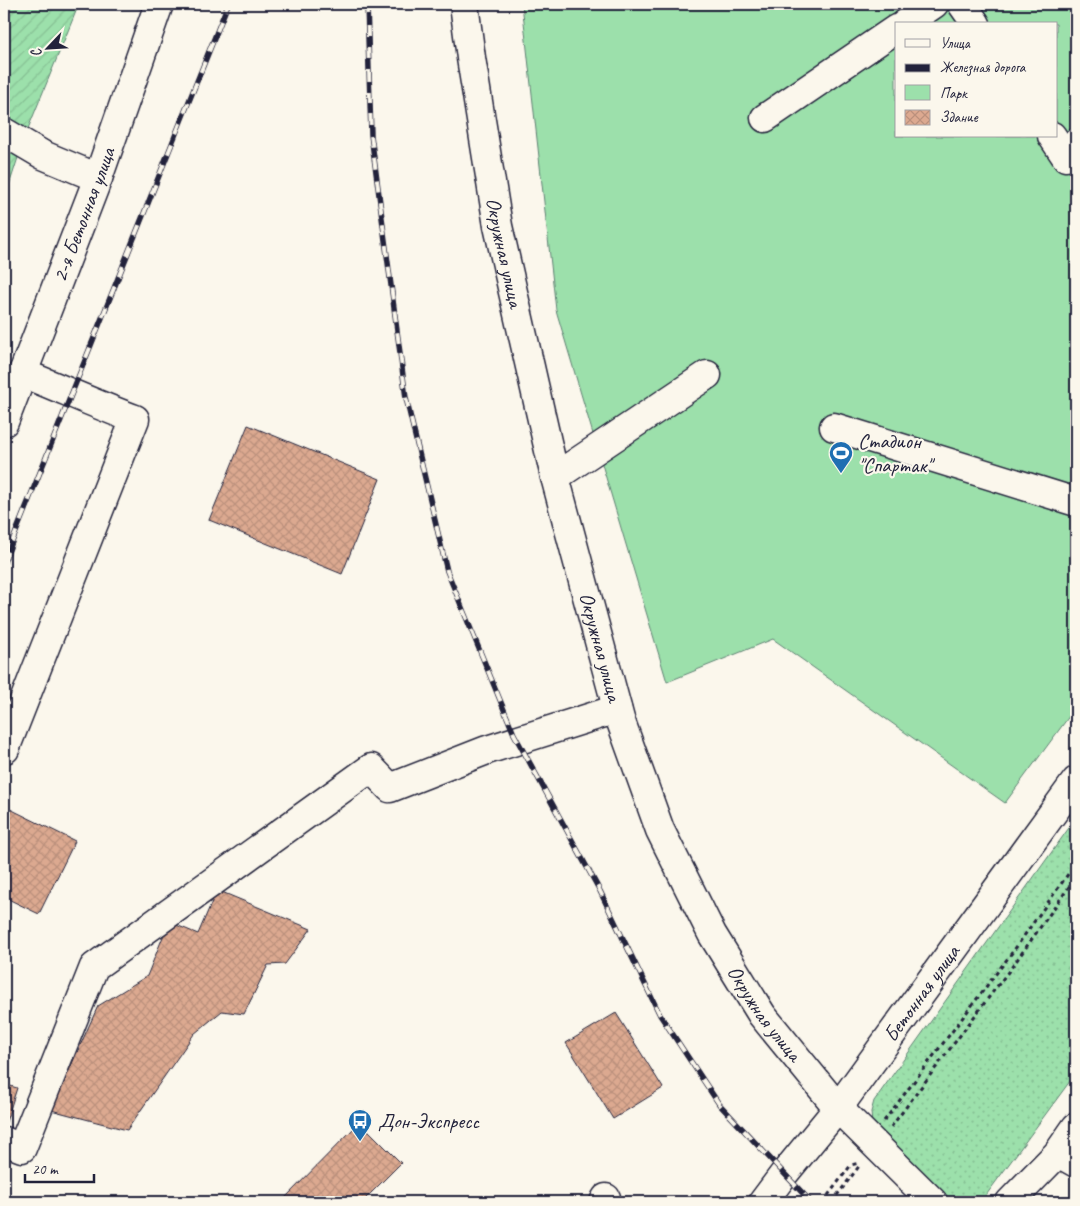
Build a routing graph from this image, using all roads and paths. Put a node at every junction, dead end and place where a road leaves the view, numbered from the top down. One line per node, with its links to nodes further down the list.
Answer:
1 (158, 4): 12 (street, 2-я Бетонная улица)
2 (464, 4): 17 (street, Окружная улица)
3 (934, 4): 5 (street)
4 (962, 4): 6 (street)
5 (907, 22)
6 (975, 22)
7 (895, 30): 8 (street)
8 (765, 118)
9 (4, 132): 12 (street)
10 (1053, 138): 11 (street)
11 (1076, 143)
12 (98, 178): 13 (street, 2-я Бетонная улица)
13 (22, 373): 15 (street, 2-я Бетонная улица); 20 (street)
14 (707, 375): 17 (street)
15 (7, 404)
16 (834, 427): 18 (street)
17 (555, 477): 19 (street, Окружная улица)
18 (1076, 502)
19 (617, 709): 24 (street, Окружная улица); 28 (street)
20 (5, 749)
21 (1076, 781): 24 (street, Бетонная улица)
22 (1076, 863): 25 (path)
23 (1076, 877): 27 (path)
24 (838, 1108): 32 (street, Бетонная улица); 35 (street, Окружная улица)
25 (884, 1121)
26 (1076, 1127): 29 (street)
27 (886, 1133)
28 (4, 1141)
29 (1067, 1158): 36 (street)
30 (862, 1162): 34 (path)
31 (851, 1165): 33 (path)
32 (763, 1202)
33 (824, 1202)
34 (832, 1202)
35 (933, 1202)
36 (1010, 1202)

